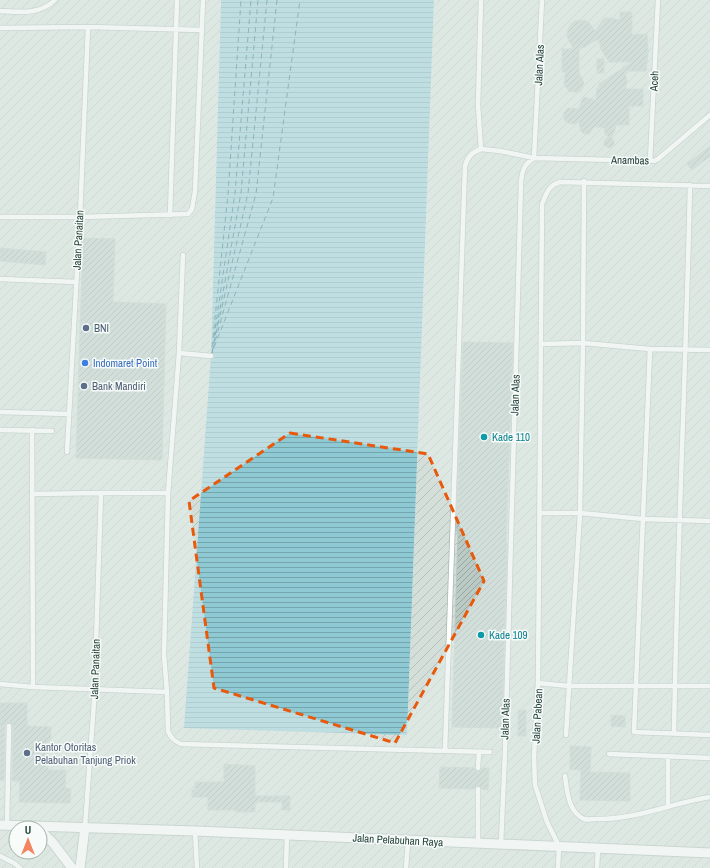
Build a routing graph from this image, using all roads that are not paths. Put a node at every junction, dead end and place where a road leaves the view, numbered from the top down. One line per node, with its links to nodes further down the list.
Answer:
1 (55, 0): 7 (lane)
2 (177, 0): 10 (lane)
3 (203, 0): 11 (lane)
4 (481, 0): 13 (lane)
5 (542, 0): 14 (lane, Jalan Alas)
6 (658, 0): 15 (lane, Aceh)
7 (0, 11)
8 (88, 27): 9 (lane); 10 (lane); 21 (lane, Jalan Panaitan)
9 (0, 28)
10 (176, 30): 11 (lane); 19 (lane)
11 (202, 30): 19 (lane)
12 (710, 115): 15 (lane, Anambas)
13 (481, 149): 14 (lane, Anambas); 59 (lane)
14 (534, 158): 15 (lane, Anambas); 78 (lane, Jalan Alas)
15 (650, 161)
16 (584, 182): 17 (lane); 25 (lane); 26 (lane)
17 (690, 185): 18 (lane); 28 (lane)
18 (710, 186)
19 (170, 215): 21 (lane)
20 (0, 217): 21 (lane)
21 (80, 217): 24 (lane, Jalan Panaitan)
22 (183, 255): 30 (lane)
23 (0, 279): 24 (lane)
24 (76, 282): 33 (lane, Jalan Panaitan)
25 (583, 343): 26 (lane); 27 (lane); 42 (lane)
26 (541, 344): 41 (lane)
27 (650, 349): 28 (lane); 43 (lane)
28 (686, 349): 29 (lane); 44 (lane)
29 (710, 350)
30 (179, 353): 31 (lane); 39 (lane)
31 (211, 356)
32 (0, 412): 33 (lane)
33 (69, 414): 37 (lane, Jalan Panaitan)
34 (0, 430): 35 (lane)
35 (32, 430): 36 (lane); 40 (lane)
36 (52, 432)
37 (67, 452)
38 (101, 493): 39 (lane); 40 (lane); 53 (lane, Jalan Panaitan)
39 (168, 493): 54 (lane)
40 (32, 494): 51 (lane)
41 (540, 514): 42 (lane); 46 (lane)
42 (580, 514): 43 (lane); 48 (lane)
43 (643, 519): 44 (lane); 49 (lane)
44 (678, 520): 45 (lane); 52 (lane)
45 (710, 521)
46 (538, 683): 48 (lane, Jalan Pabean); 79 (lane, Jalan Pabean)
47 (0, 684): 51 (lane)
48 (569, 686): 49 (lane, Jalan Pabean); 57 (lane)
49 (636, 686): 52 (lane, Jalan Pabean); 56 (lane)
50 (710, 686): 52 (lane, Jalan Pabean)
51 (33, 687): 53 (lane)
52 (674, 687): 56 (lane)
53 (94, 689): 54 (lane); 71 (lane, Jalan Panaitan)
54 (167, 692): 59 (lane)
55 (9, 726): 70 (lane)
56 (674, 733): 58 (lane)
57 (566, 735)
58 (710, 735)
59 (445, 751): 60 (lane)
60 (479, 752): 61 (lane); 65 (lane)
61 (490, 752)
62 (609, 754): 63 (lane)
63 (668, 757): 64 (lane); 69 (lane)
64 (710, 758)
65 (478, 768)
66 (565, 776): 69 (lane)
67 (478, 789): 77 (lane)
68 (710, 797): 69 (lane)
69 (668, 806)
70 (4, 825)
71 (85, 827): 72 (street, Jalan Pelabuhan Raya); 73 (street, Jalan Pelabuhan Raya); 85 (street)
72 (48, 828)
73 (195, 831): 74 (street, Jalan Pelabuhan Raya); 86 (lane)
74 (287, 834): 76 (street, Jalan Pelabuhan Raya); 87 (lane)
75 (48, 838): 84 (street)
76 (408, 841): 77 (street, Jalan Pelabuhan Raya); 88 (lane)
77 (478, 843): 78 (street, Jalan Pelabuhan Raya)
78 (500, 844): 79 (street, Jalan Pelabuhan Raya)
79 (559, 846): 80 (street, Jalan Pelabuhan Raya); 89 (lane, Jalan Pabean)
80 (598, 848): 81 (street, Jalan Pelabuhan Raya); 90 (lane)
81 (710, 853)
82 (0, 856): 83 (lane)
83 (20, 868)
84 (72, 868)
85 (80, 868)
86 (197, 868)
87 (286, 868)
88 (406, 868)
89 (558, 868)
90 (597, 868)

